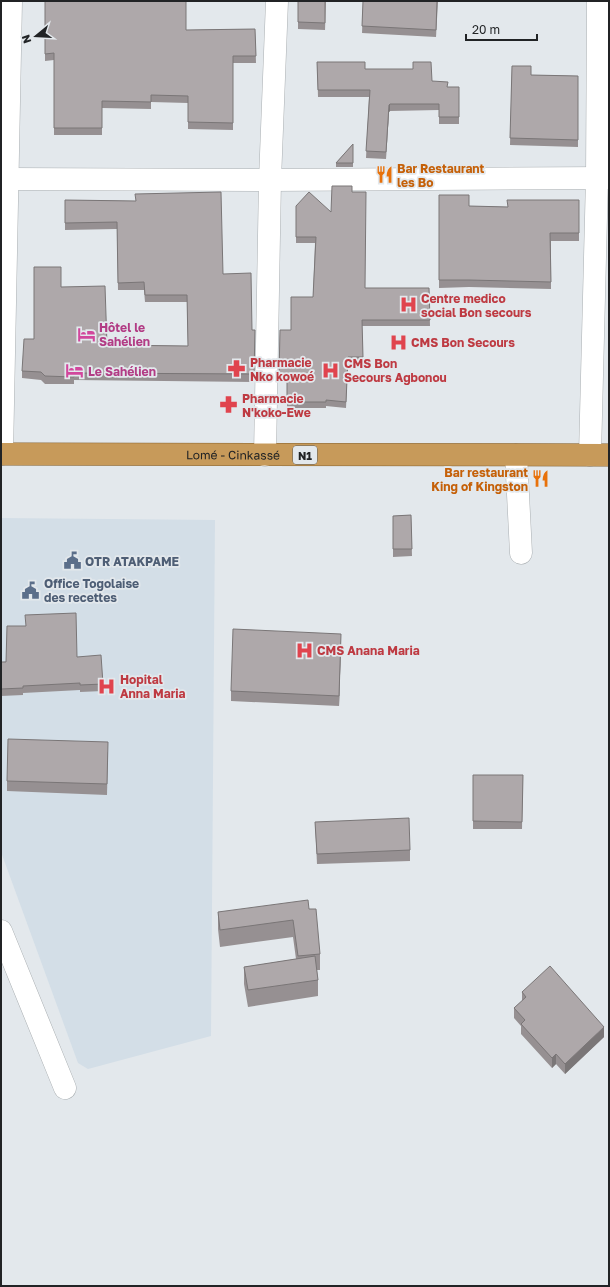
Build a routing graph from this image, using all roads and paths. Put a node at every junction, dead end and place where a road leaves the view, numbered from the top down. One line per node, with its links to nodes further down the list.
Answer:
1 (11, 1): 4 (street)
2 (277, 1): 6 (street)
3 (598, 1): 5 (street)
4 (8, 178): 6 (street); 7 (street)
5 (603, 178): 6 (street); 9 (street)
6 (270, 180): 8 (street)
7 (2, 454): 8 (highway, Lomé - Cinkassé / N1)
8 (264, 455): 10 (highway, Lomé - Cinkassé / N1)
9 (600, 455): 10 (highway, Lomé - Cinkassé / N1)
10 (516, 456): 11 (street)
11 (521, 553)
12 (1, 931): 13 (street)
13 (65, 1088)

